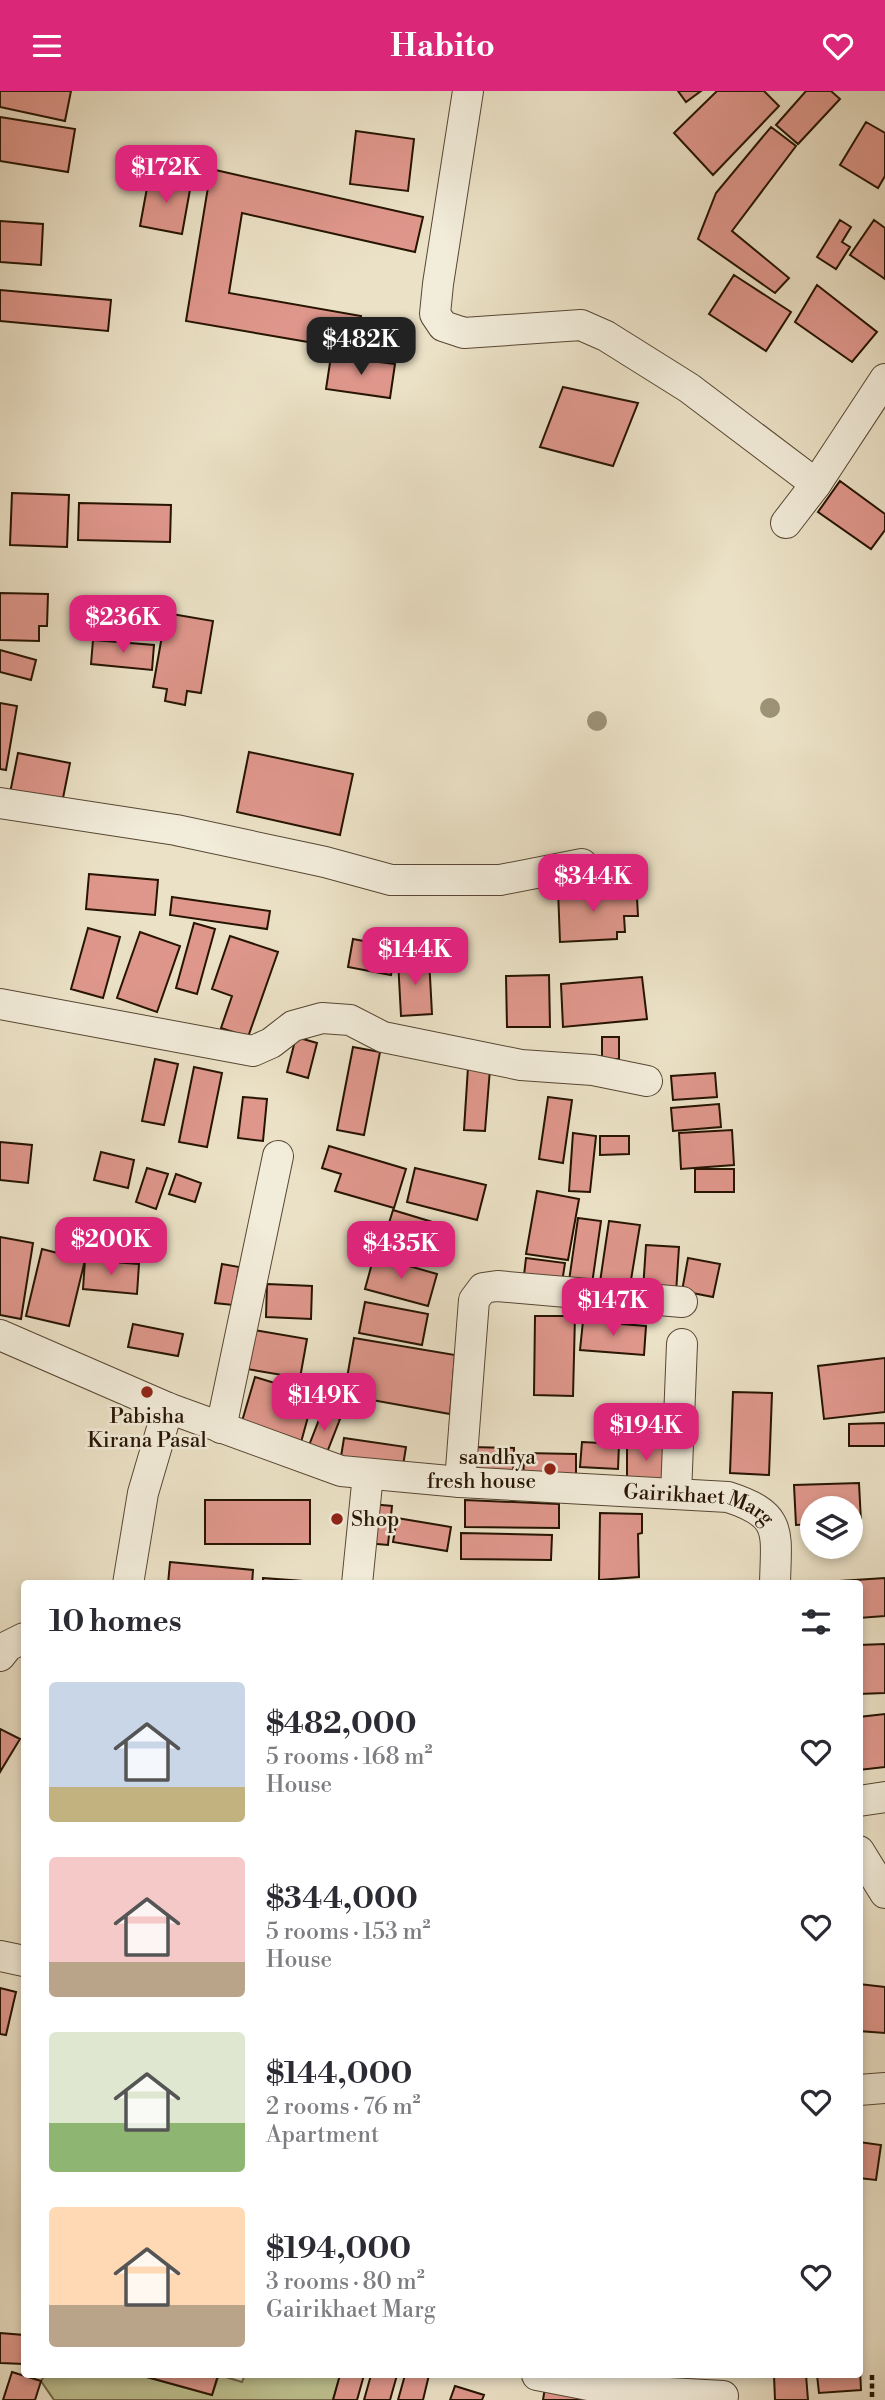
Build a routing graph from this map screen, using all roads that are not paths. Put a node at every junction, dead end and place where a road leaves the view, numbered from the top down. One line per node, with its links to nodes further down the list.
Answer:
1 (468, 91): 3 (street)
2 (885, 379): 3 (street)
3 (816, 484): 4 (street)
4 (786, 523)
5 (0, 803): 6 (street)
6 (582, 865)
7 (0, 1004): 8 (street)
8 (647, 1081)
9 (278, 1156): 14 (street)
10 (682, 1302): 16 (street)
11 (0, 1335): 13 (street, Gairikhaet Marg)
12 (682, 1344): 17 (street)
13 (168, 1408): 14 (street, Gairikhaet Marg); 18 (street)
14 (221, 1428): 15 (street, Gairikhaet Marg)
15 (368, 1474): 16 (street, Gairikhaet Marg); 19 (street)
16 (460, 1482): 17 (street, Gairikhaet Marg)
17 (676, 1494): 20 (street, Gairikhaet Marg)
18 (129, 1580)
19 (357, 1580)
20 (775, 1580)
21 (21, 1640): 22 (street)
22 (0, 1656)
23 (885, 1797): 24 (street)
24 (863, 1800)
25 (863, 1857): 26 (street)
26 (885, 1892)
27 (0, 1955): 28 (street)
28 (21, 1960)
29 (885, 2088): 30 (street)
30 (863, 2090)
31 (552, 2378): 32 (street)
32 (722, 2390)

